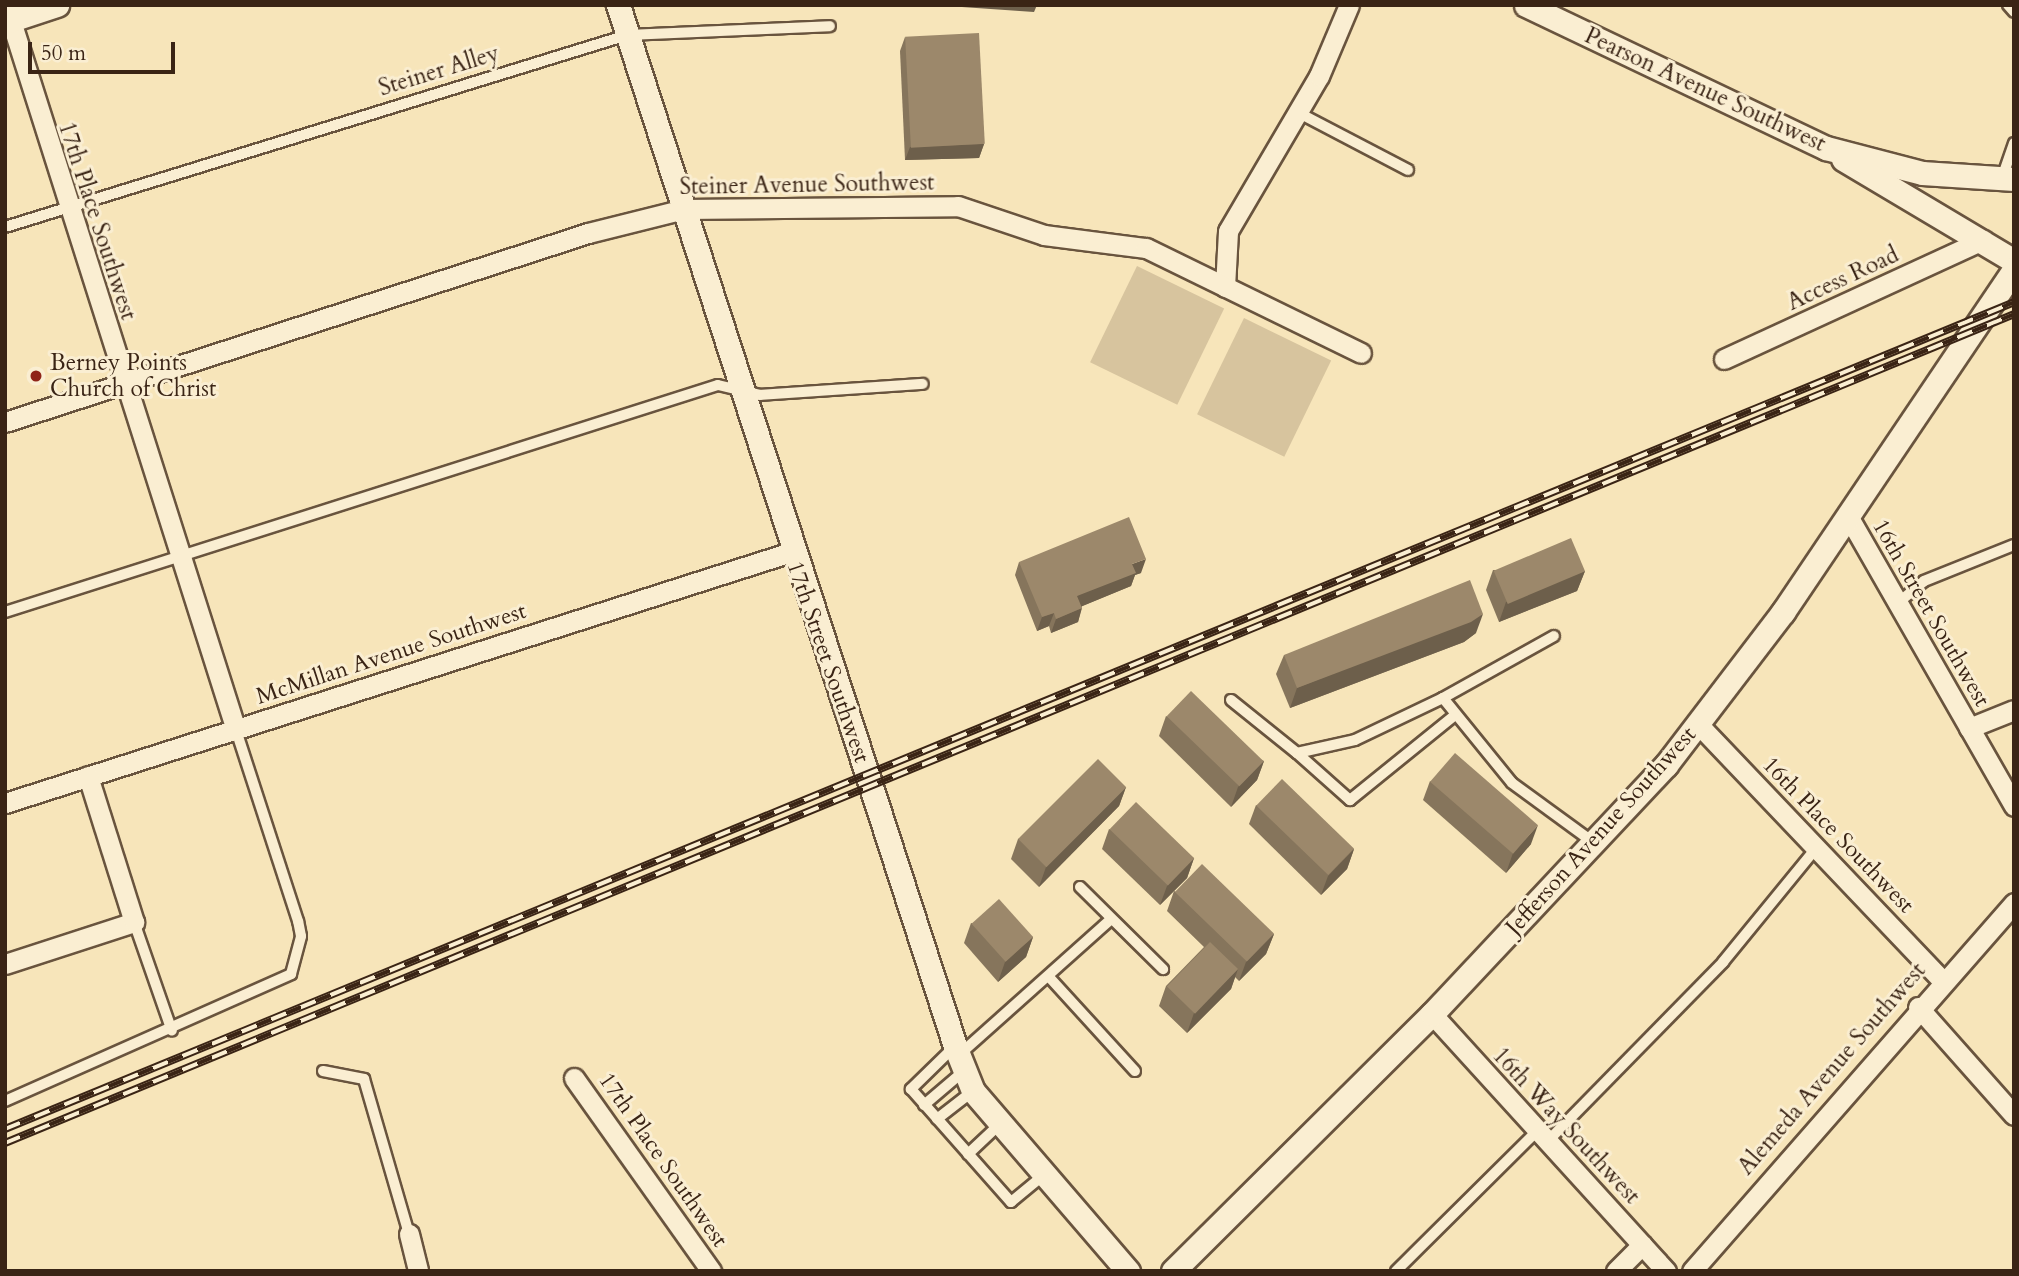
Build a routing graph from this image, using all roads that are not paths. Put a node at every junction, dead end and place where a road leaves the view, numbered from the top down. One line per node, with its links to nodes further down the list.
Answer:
1 (57, 5): 7 (street)
2 (618, 5): 9 (street, 17th Street Southwest)
3 (1349, 5): 10 (street)
4 (1526, 5): 12 (street, Pearson Avenue Southwest)
5 (2008, 5): 6 (lane)
6 (2014, 12)
7 (7, 16): 15 (street, 17th Place Southwest)
8 (830, 26): 9 (lane, Steiner Alley)
9 (627, 35): 15 (lane, Steiner Alley); 16 (street, 17th Street Southwest)
10 (1299, 113): 13 (lane); 21 (street)
11 (2014, 143): 14 (lane)
12 (1826, 148): 14 (street, Pearson Avenue Southwest); 18 (street)
13 (1408, 170)
14 (2008, 179)
15 (68, 207): 17 (lane, Steiner Alley); 25 (street, 17th Place Southwest)
16 (684, 209): 21 (street, Steiner Avenue Southwest); 25 (street, Steiner Avenue Southwest); 26 (street, 17th Street Southwest)
17 (5, 227)
18 (1983, 240): 19 (street); 23 (street, Access Road)
19 (2014, 261)
20 (2014, 270): 28 (street, Jefferson Avenue Southwest)
21 (1225, 287): 22 (street, Steiner Avenue Southwest)
22 (1361, 354)
23 (1724, 359)
24 (923, 384): 26 (lane)
25 (126, 385): 27 (street, Steiner Avenue Southwest); 31 (street, 17th Place Southwest)
26 (740, 387): 30 (street, 17th Street Southwest); 31 (lane)
27 (5, 422)
28 (1848, 516): 32 (street, 16th Street Southwest); 39 (street, Jefferson Avenue Southwest)
29 (2014, 545): 32 (lane)
30 (791, 552): 41 (street, McMillan Avenue Southwest); 59 (street, 17th Street Southwest)
31 (180, 557): 33 (lane); 41 (street, 17th Place Southwest)
32 (1897, 604): 40 (street, 16th Street Southwest)
33 (5, 612)
34 (1554, 636): 35 (lane)
35 (1443, 698): 38 (lane); 42 (lane)
36 (1231, 700): 42 (lane)
37 (2014, 710): 40 (street)
38 (1455, 715): 42 (lane); 46 (lane)
39 (1698, 724): 46 (street, Jefferson Avenue Southwest); 47 (street, 16th Place Southwest)
40 (1969, 728): 45 (street, 16th Street Southwest)
41 (236, 730): 43 (street, McMillan Avenue Southwest); 58 (lane)
42 (1297, 753)
43 (88, 776): 44 (street, McMillan Avenue Southwest); 51 (street)
44 (5, 803)
45 (2014, 806)
46 (1593, 843): 57 (street, Jefferson Avenue Southwest)
47 (1817, 846): 55 (street, 16th Place Southwest); 68 (lane)
48 (1080, 887): 50 (lane)
49 (2014, 903): 55 (street, Alemeda Avenue Southwest)
50 (1111, 919): 53 (lane); 54 (lane)
51 (134, 922): 52 (street); 58 (lane)
52 (5, 964)
53 (1163, 969)
54 (1049, 978): 59 (lane); 61 (lane)
55 (1942, 980): 56 (street, Alemeda Avenue Southwest)
56 (1918, 1007): 65 (street); 80 (street, Alemeda Avenue Southwest)
57 (1432, 1014): 68 (street, 16th Way Southwest); 76 (street, Jefferson Avenue Southwest)
58 (172, 1031): 63 (lane)
59 (963, 1066): 64 (lane); 64 (lane); 66 (lane); 67 (street, 17th Street Southwest)
60 (323, 1071): 71 (lane)
61 (1135, 1071)
62 (574, 1078): 74 (street, 17th Place Southwest)
63 (5, 1101)
64 (924, 1105): 66 (lane)
65 (2014, 1115)
66 (937, 1119): 69 (lane)
67 (1001, 1123): 69 (lane); 70 (street, 17th Street Southwest)
68 (1541, 1137): 72 (street, 16th Way Southwest); 77 (lane)
69 (968, 1154): 70 (lane)
70 (1045, 1174): 75 (street, 17th Street Southwest)
71 (409, 1234): 73 (street)
72 (1642, 1245): 78 (street); 79 (street, 16th Way Southwest)
73 (418, 1271)
74 (711, 1271)
75 (1128, 1271)
76 (1173, 1271)
77 (1396, 1271)
78 (1616, 1271)
79 (1666, 1271)
80 (1692, 1271)

